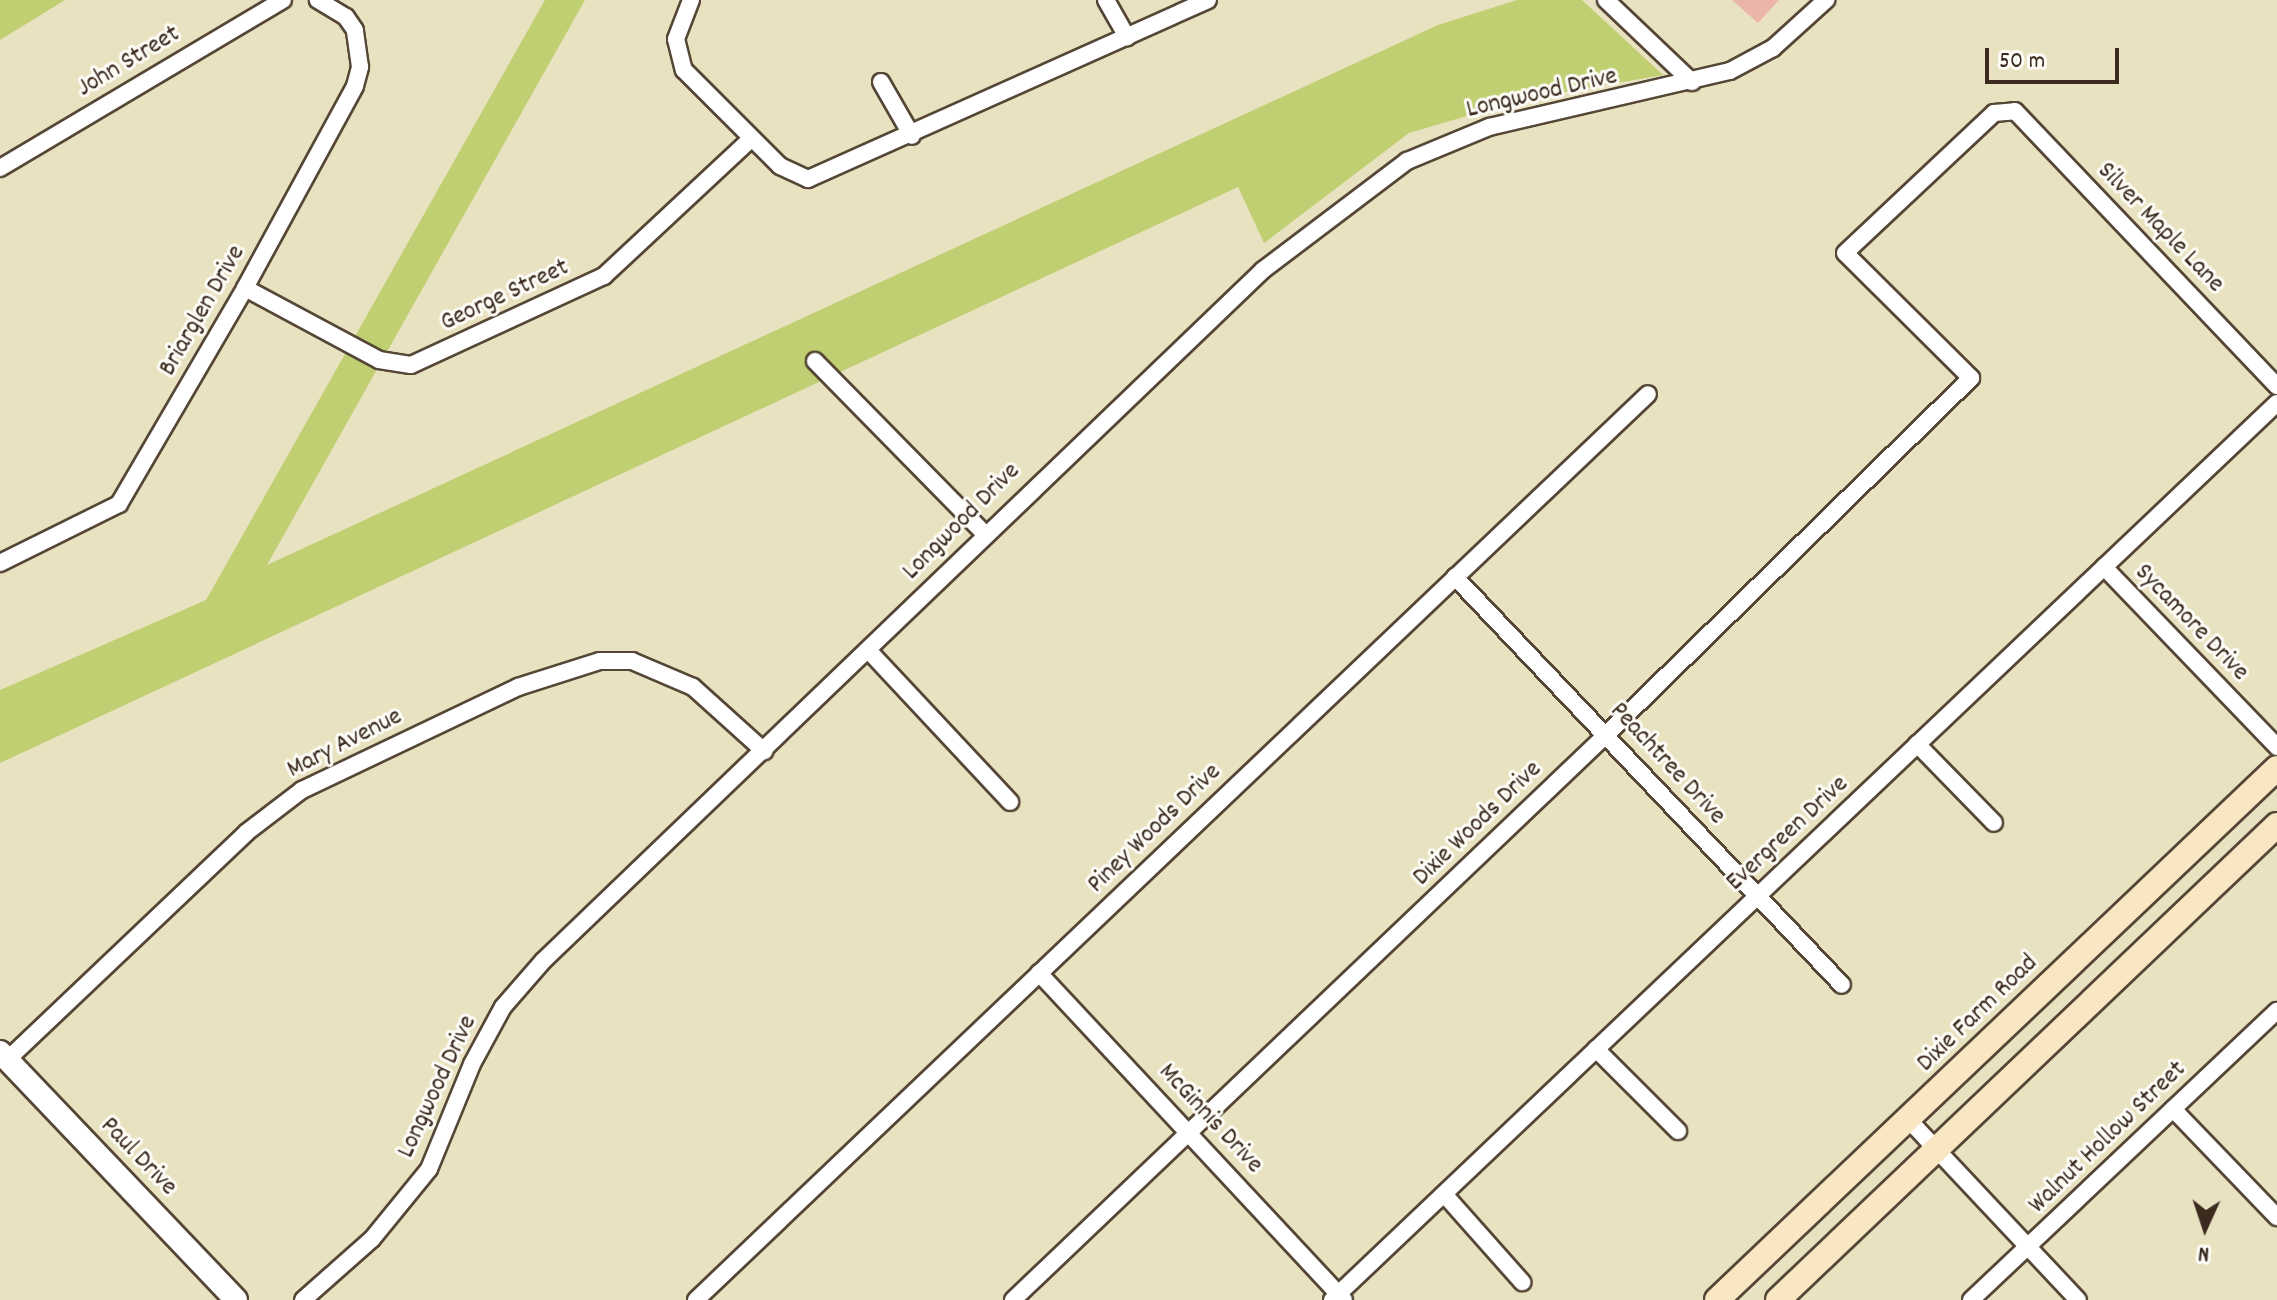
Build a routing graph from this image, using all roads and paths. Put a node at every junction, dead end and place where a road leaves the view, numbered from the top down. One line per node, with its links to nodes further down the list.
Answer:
1 (283, 0): 13 (street, John Street)
2 (318, 0): 14 (street, Briarglen Drive)
3 (691, 0): 12 (street)
4 (1106, 0): 8 (street)
5 (1208, 0): 8 (street)
6 (1606, 0): 10 (street)
7 (1826, 0): 10 (street, Longwood Drive)
8 (1127, 37): 11 (street)
9 (881, 82): 11 (street)
10 (1692, 82): 20 (street, Longwood Drive)
11 (912, 136): 12 (street)
12 (751, 139): 14 (street, George Street)
13 (0, 168)
14 (245, 288): 21 (street, Briarglen Drive)
15 (815, 361): 20 (street)
16 (1971, 378): 17 (street, Silver Maple Lane); 25 (street, Dixie Woods Drive)
17 (2277, 386)
18 (1648, 394): 23 (street, Piney Woods Drive)
19 (2277, 403): 22 (street, Evergreen Drive)
20 (985, 534): 24 (street, Longwood Drive)
21 (0, 563)
22 (2104, 567): 26 (street, Evergreen Drive); 27 (street, Sycamore Drive)
23 (1455, 577): 25 (street, Peachtree Drive); 34 (street, Piney Woods Drive)
24 (868, 650): 28 (street, Longwood Drive); 30 (street)
25 (1607, 734): 33 (street, Peachtree Drive); 42 (street, Dixie Woods Drive)
26 (1917, 744): 31 (street); 33 (street, Evergreen Drive)
27 (2277, 747)
28 (764, 751): 38 (street, Mary Avenue); 50 (street, Longwood Drive)
29 (2277, 768): 40 (main road, Dixie Farm Road)
30 (1010, 802)
31 (1994, 823)
32 (2277, 825): 43 (main road)
33 (1757, 896): 35 (street, Peachtree Drive); 37 (street, Evergreen Drive)
34 (1039, 973): 42 (street, McGinnis Drive); 51 (street, Piney Woods Drive)
35 (1842, 985)
36 (2277, 1011): 39 (street, Walnut Hollow Street)
37 (1596, 1049): 41 (street); 44 (street, Evergreen Drive)
38 (4, 1056): 49 (street, Paul Drive)
39 (2173, 1109): 45 (street); 46 (street, Walnut Hollow Street)
40 (1908, 1119): 43 (street); 53 (main road, Dixie Farm Road)
41 (1678, 1131)
42 (1191, 1132): 48 (street, McGinnis Drive); 52 (street, Dixie Woods Drive)
43 (1939, 1151): 46 (street); 54 (main road)
44 (1444, 1194): 47 (street); 48 (street, Evergreen Drive)
45 (2277, 1217)
46 (2028, 1247): 55 (street, Walnut Hollow Street); 56 (street)
47 (1522, 1282)
48 (1338, 1298)
49 (236, 1300)
50 (303, 1300)
51 (696, 1300)
52 (1013, 1300)
53 (1717, 1300)
54 (1778, 1300)
55 (1971, 1300)
56 (2078, 1300)

